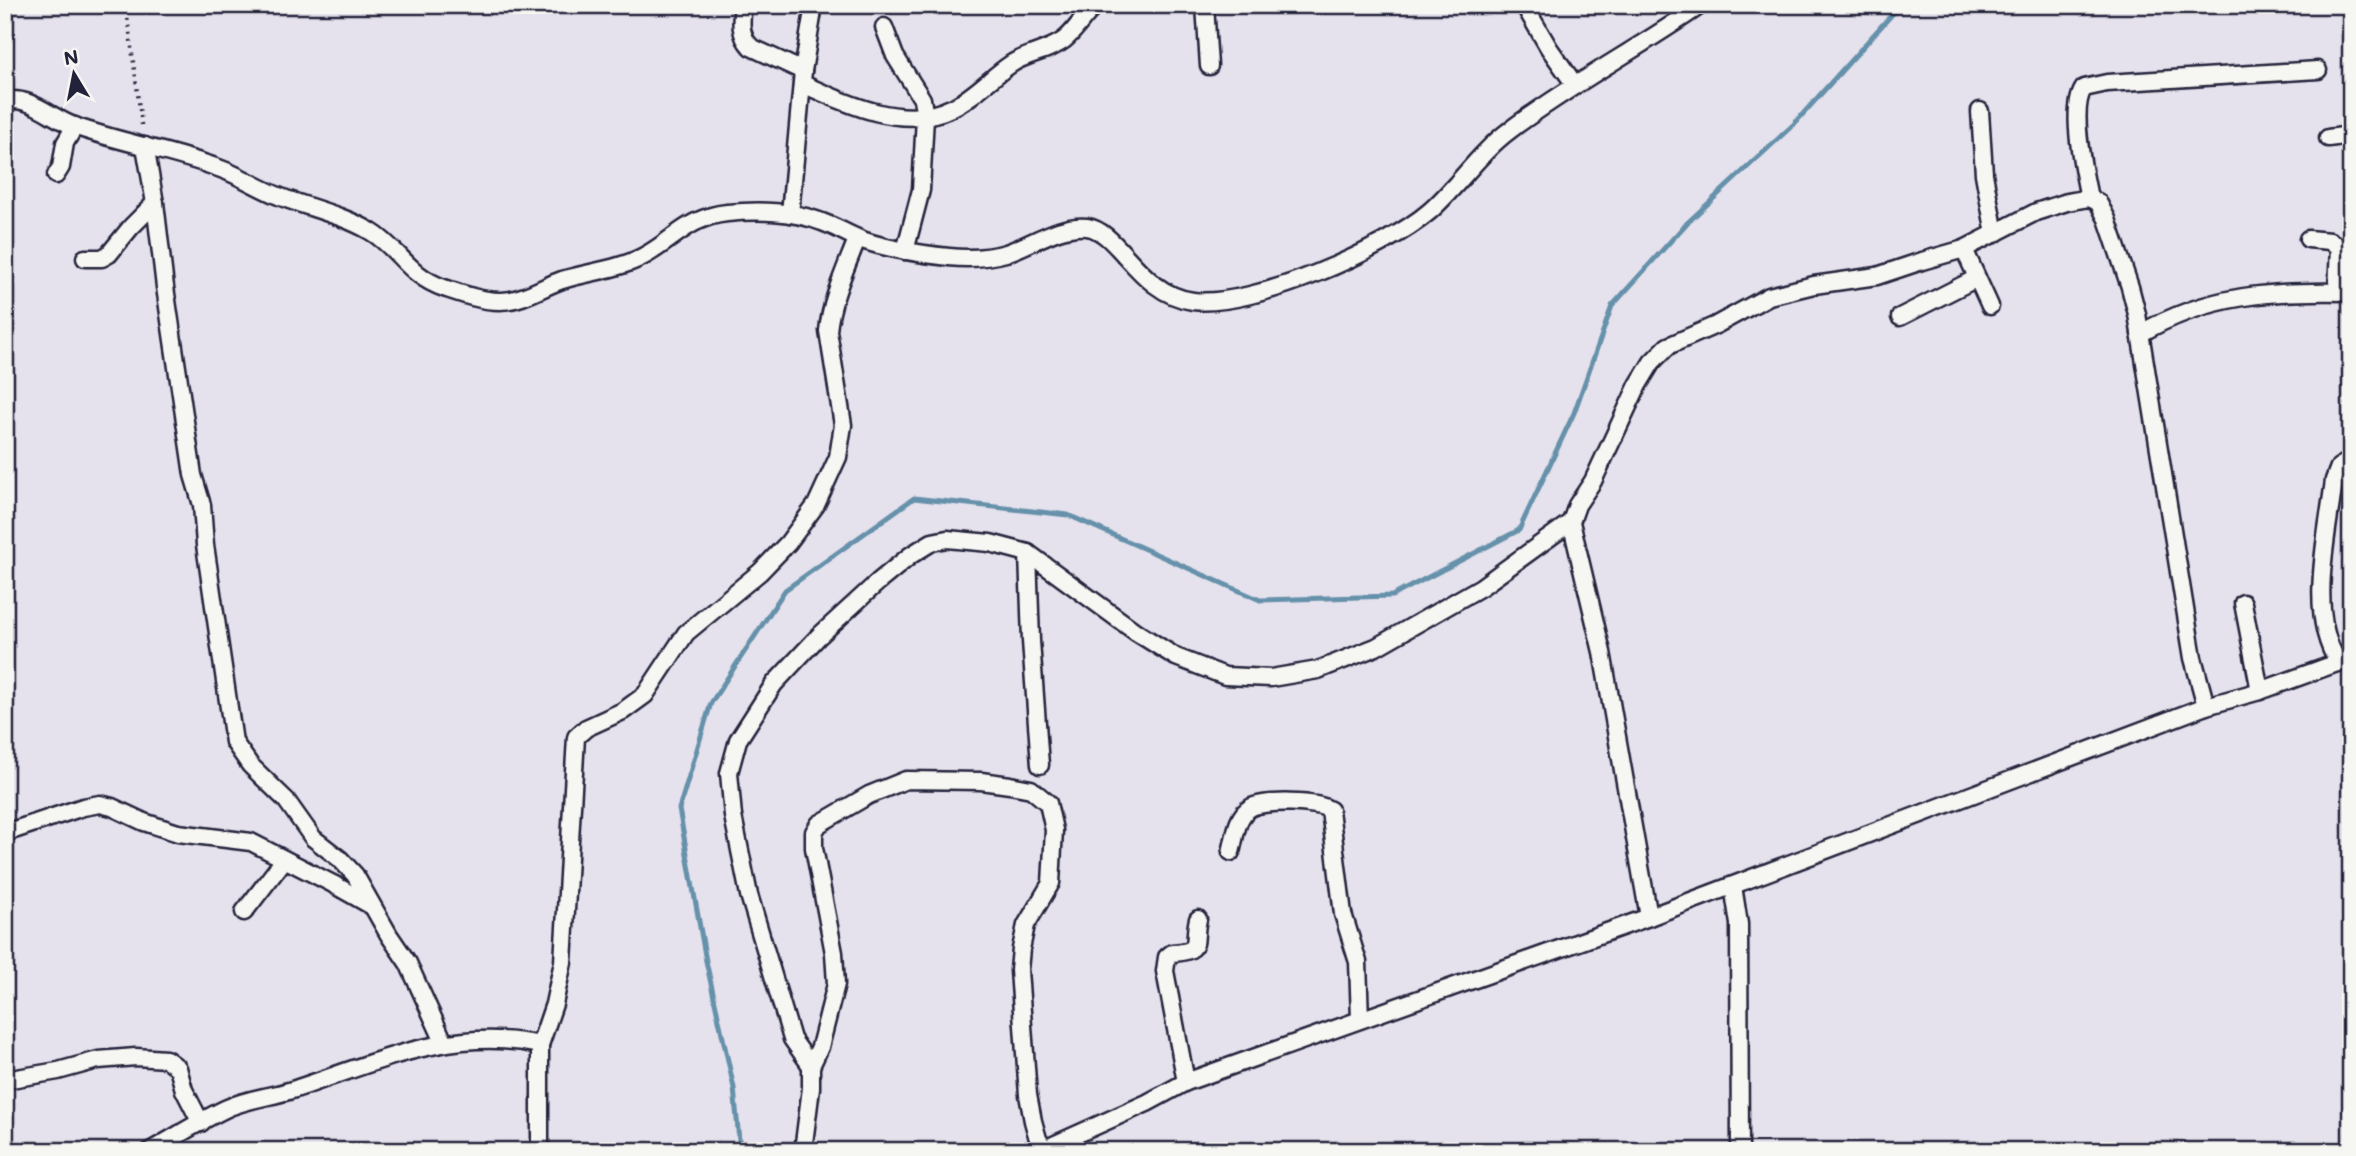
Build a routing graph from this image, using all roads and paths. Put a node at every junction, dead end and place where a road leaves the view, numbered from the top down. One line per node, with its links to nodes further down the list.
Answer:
1 (125, 5): 19 (path)
2 (743, 5): 11 (street)
3 (814, 5): 11 (street)
4 (1097, 5): 15 (street)
5 (1205, 5): 9 (street)
6 (1524, 5): 12 (street)
7 (1701, 5): 12 (street)
8 (884, 27): 15 (street)
9 (1209, 66)
10 (2318, 70): 21 (street)
11 (803, 78): 15 (street); 23 (street)
12 (1575, 85): 28 (street)
13 (5, 101): 16 (street)
14 (1980, 111): 24 (street)
15 (925, 117): 28 (street)
16 (75, 126): 19 (street); 20 (street)
17 (2351, 135): 18 (street)
18 (2328, 138)
19 (145, 146): 22 (street); 23 (street)
20 (56, 175)
21 (2089, 198): 24 (street); 34 (street)
22 (155, 204): 29 (street); 47 (street)
23 (790, 214): 25 (street)
24 (1995, 234): 27 (street)
25 (858, 239): 28 (street); 53 (street)
26 (2308, 239): 31 (street)
27 (1964, 249): 30 (street); 36 (street)
28 (905, 251)
29 (85, 258)
30 (1977, 278): 32 (street); 33 (street)
31 (2344, 292): 34 (street)
32 (1990, 306)
33 (1900, 317)
34 (2140, 334): 41 (street)
35 (2351, 460): 39 (street)
36 (1571, 522): 37 (street); 49 (street)
37 (1028, 553): 42 (street); 54 (street)
38 (2243, 603): 40 (street)
39 (2345, 660): 40 (street)
40 (2260, 691): 41 (street)
41 (2206, 706): 46 (street)
42 (1040, 765)
43 (5, 833): 45 (street)
44 (1231, 852): 51 (street)
45 (284, 860): 47 (street); 48 (street)
46 (1733, 886): 49 (street); 62 (street)
47 (372, 906): 52 (street)
48 (244, 912)
49 (1649, 917): 51 (street)
50 (1198, 919): 56 (street)
51 (1360, 1019): 56 (street)
52 (444, 1042): 53 (street); 57 (street)
53 (540, 1045): 60 (street)
54 (811, 1066): 58 (street); 61 (street)
55 (5, 1080): 57 (street)
56 (1186, 1082): 58 (street)
57 (201, 1123): 59 (street)
58 (1042, 1149)
59 (150, 1151)
60 (540, 1151)
61 (803, 1151)
62 (1740, 1151)

